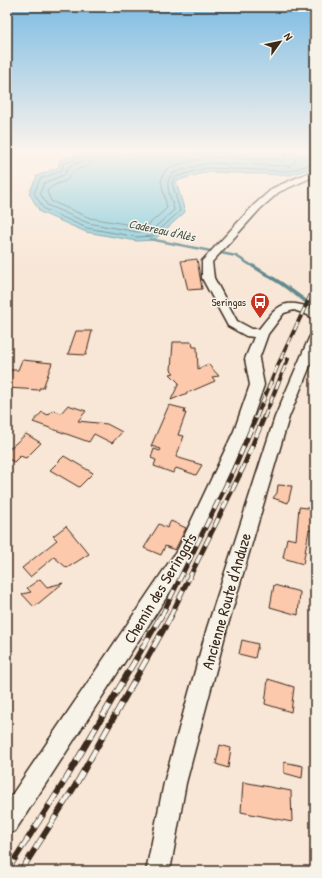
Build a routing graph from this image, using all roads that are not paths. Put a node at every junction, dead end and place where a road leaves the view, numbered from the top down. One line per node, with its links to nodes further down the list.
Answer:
1 (273, 193): 3 (street)
2 (315, 316): 3 (street)
3 (262, 333): 5 (street, Chemin des Seringats)
4 (315, 338): 6 (street, Ancienne Route d'Anduze)
5 (7, 823)
6 (158, 871)

